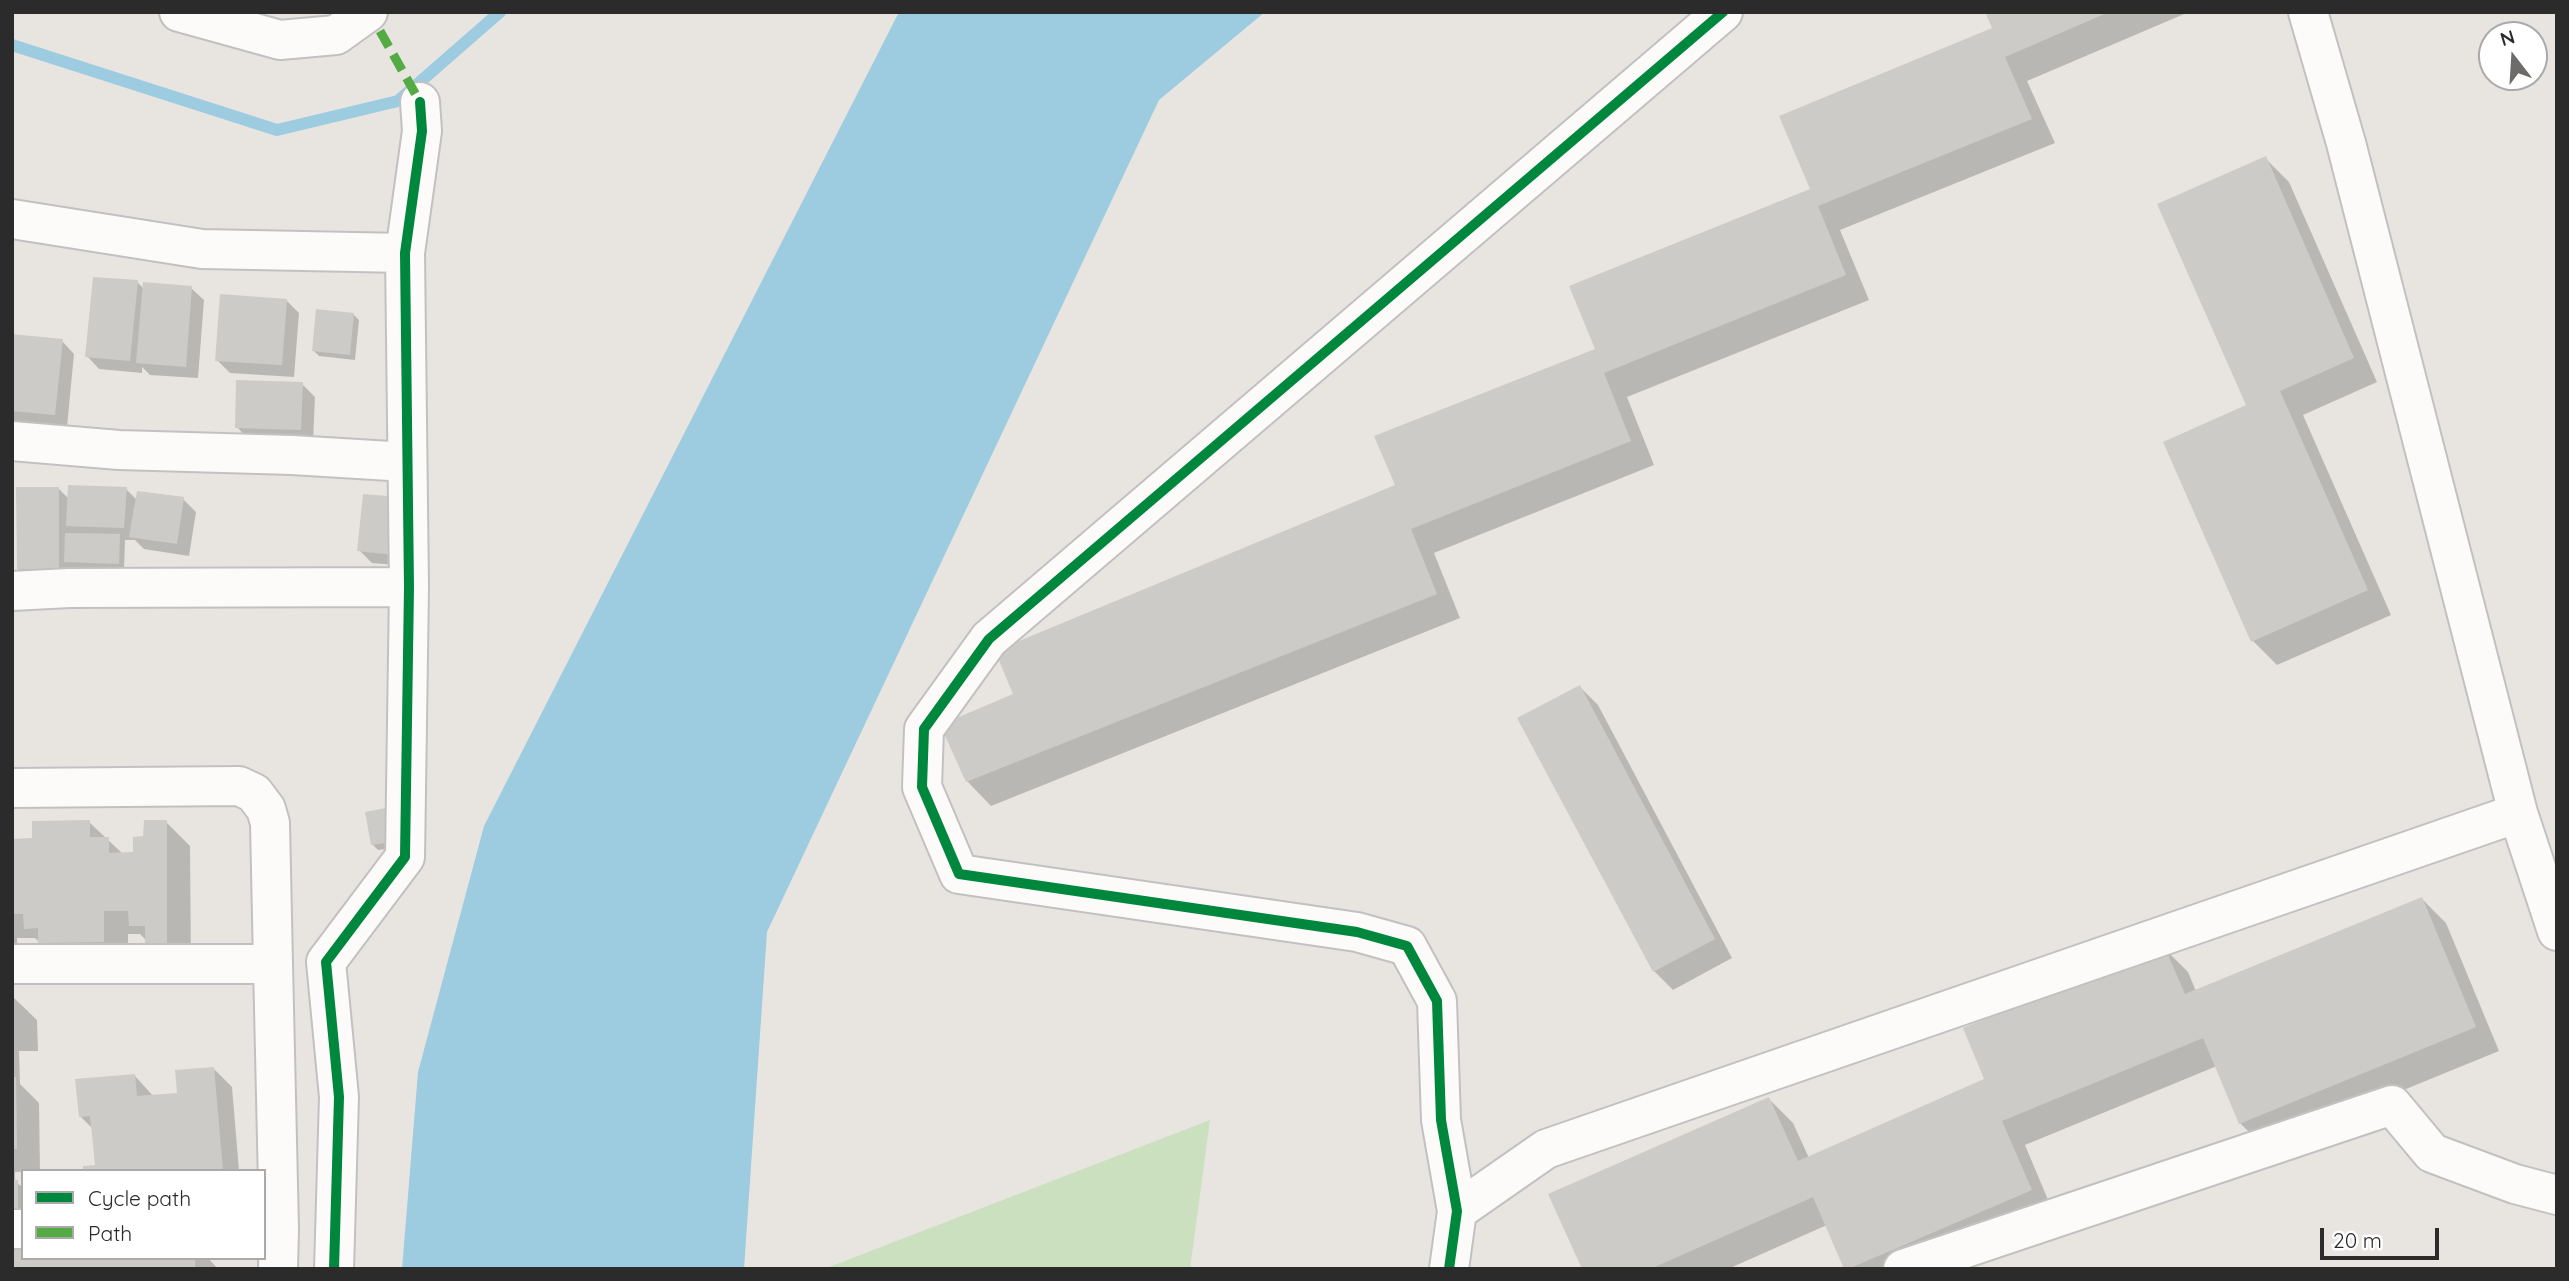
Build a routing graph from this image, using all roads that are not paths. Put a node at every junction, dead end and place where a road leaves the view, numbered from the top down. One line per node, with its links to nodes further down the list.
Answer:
1 (180, 12): 4 (street)
2 (1723, 12): 18 (street)
3 (2308, 12): 13 (street)
4 (371, 19)
5 (420, 102): 7 (street)
6 (12, 219): 7 (street)
7 (405, 253): 9 (street)
8 (12, 441): 9 (street)
9 (407, 462): 10 (street)
10 (409, 587): 11 (street); 21 (street)
11 (12, 591)
12 (12, 788): 16 (street)
13 (2518, 813): 14 (street); 18 (street)
14 (2557, 931)
15 (12, 964): 16 (street)
16 (273, 964): 19 (street)
17 (2557, 1195): 23 (street)
18 (1457, 1211): 22 (street)
19 (272, 1229): 20 (street)
20 (278, 1269)
21 (334, 1269)
22 (1449, 1269)
23 (1903, 1269)

